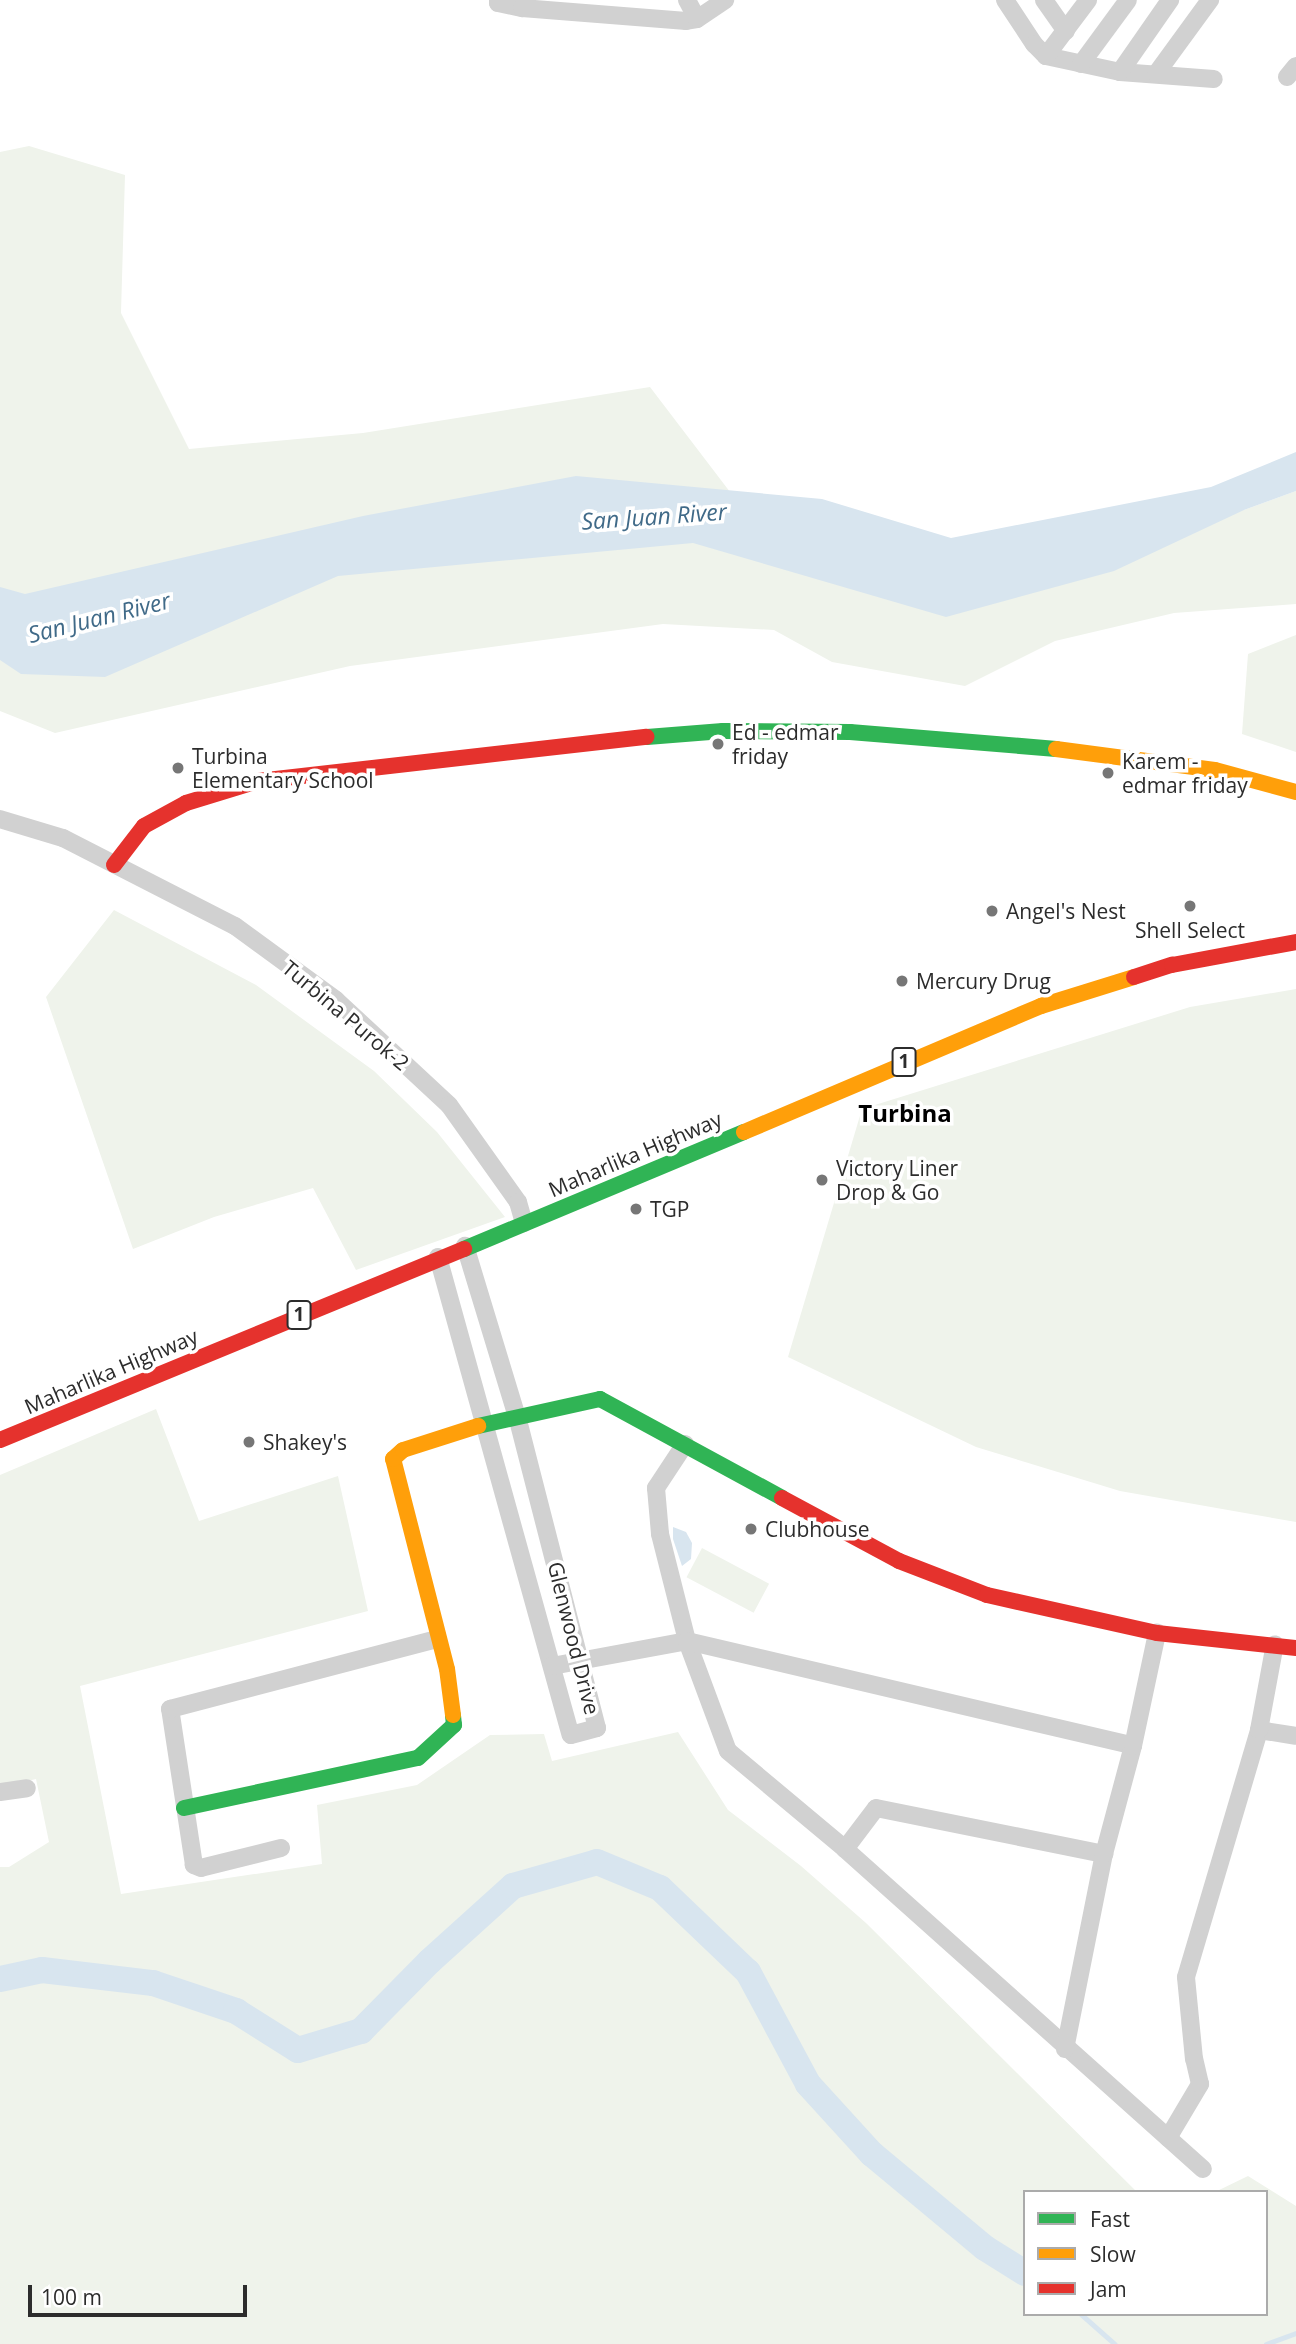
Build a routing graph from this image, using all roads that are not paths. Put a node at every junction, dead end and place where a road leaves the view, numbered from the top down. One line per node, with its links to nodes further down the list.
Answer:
1 (498, 0): 10 (street)
2 (687, 0): 10 (street)
3 (725, 0): 10 (street)
4 (1005, 0): 12 (street)
5 (1044, 0): 11 (street)
6 (1088, 0): 11 (street)
7 (1128, 0): 13 (street)
8 (1170, 0): 14 (street)
9 (1210, 0): 15 (street)
10 (697, 19)
11 (1066, 32): 12 (street)
12 (1046, 56): 13 (street)
13 (1081, 64): 14 (street)
14 (1120, 72): 15 (street)
15 (1156, 74): 16 (street)
16 (1214, 79)
17 (1296, 792): 19 (main road)
18 (0, 819): 19 (street, Turbina Purok-2)
19 (114, 865): 21 (street, Turbina Purok-2)
20 (1296, 942): 21 (main road, Maharlika Highway / 1)
21 (524, 1223): 22 (main road, Maharlika Highway / 1)
22 (465, 1246): 23 (main road, Maharlika Highway / 1); 24 (street, Glenwood Drive)
23 (438, 1257): 25 (street, Glenwood Drive); 26 (main road, Maharlika Highway / 1)
24 (517, 1417): 25 (main road); 27 (main road); 33 (street, Glenwood Drive)
25 (484, 1424): 29 (main road); 34 (street, Glenwood Drive)
26 (0, 1440)
27 (685, 1444): 28 (main road); 30 (street)
28 (1157, 1633): 31 (main road); 37 (street)
29 (437, 1639): 40 (street); 40 (main road)
30 (688, 1641): 33 (street); 37 (street); 42 (street)
31 (1275, 1644): 32 (main road); 35 (street)
32 (1296, 1648)
33 (582, 1662): 34 (street); 34 (street, Glenwood Drive)
34 (552, 1666)
35 (1259, 1730): 36 (street); 45 (street)
36 (1296, 1736)
37 (1133, 1746): 43 (street)
38 (27, 1788): 39 (street)
39 (0, 1792)
40 (184, 1808): 41 (street)
41 (281, 1848)
42 (845, 1849): 43 (street); 44 (street)
43 (1104, 1854): 44 (street)
44 (1065, 2049): 45 (street)
45 (1168, 2138): 46 (street)
46 (1203, 2169)

